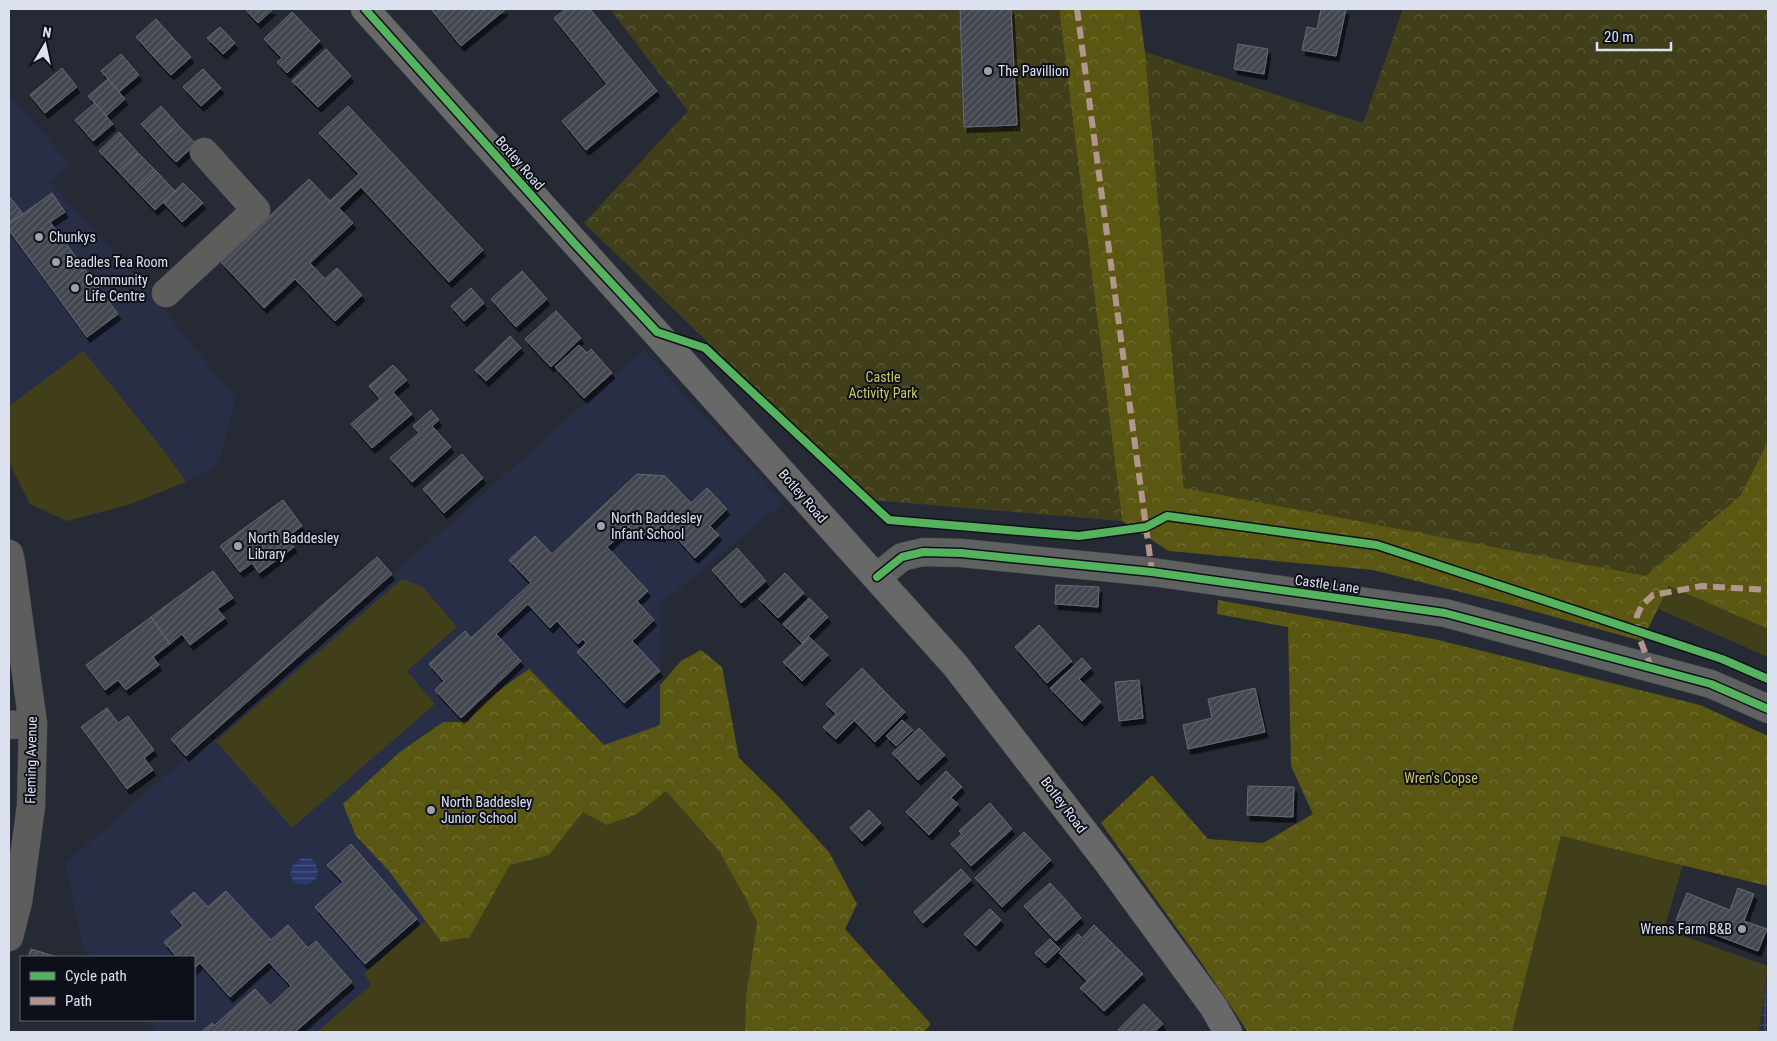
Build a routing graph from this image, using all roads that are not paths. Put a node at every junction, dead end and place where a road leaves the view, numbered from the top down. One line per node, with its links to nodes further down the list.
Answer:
1 (365, 9): 5 (main road, Botley Road)
2 (204, 152): 3 (street)
3 (166, 293)
4 (9, 554): 7 (street, Fleming Avenue)
5 (877, 577): 6 (street, Castle Lane); 9 (main road, Botley Road)
6 (1768, 709)
7 (21, 725): 8 (street, Fleming Avenue)
8 (9, 937)
9 (1228, 1032)

